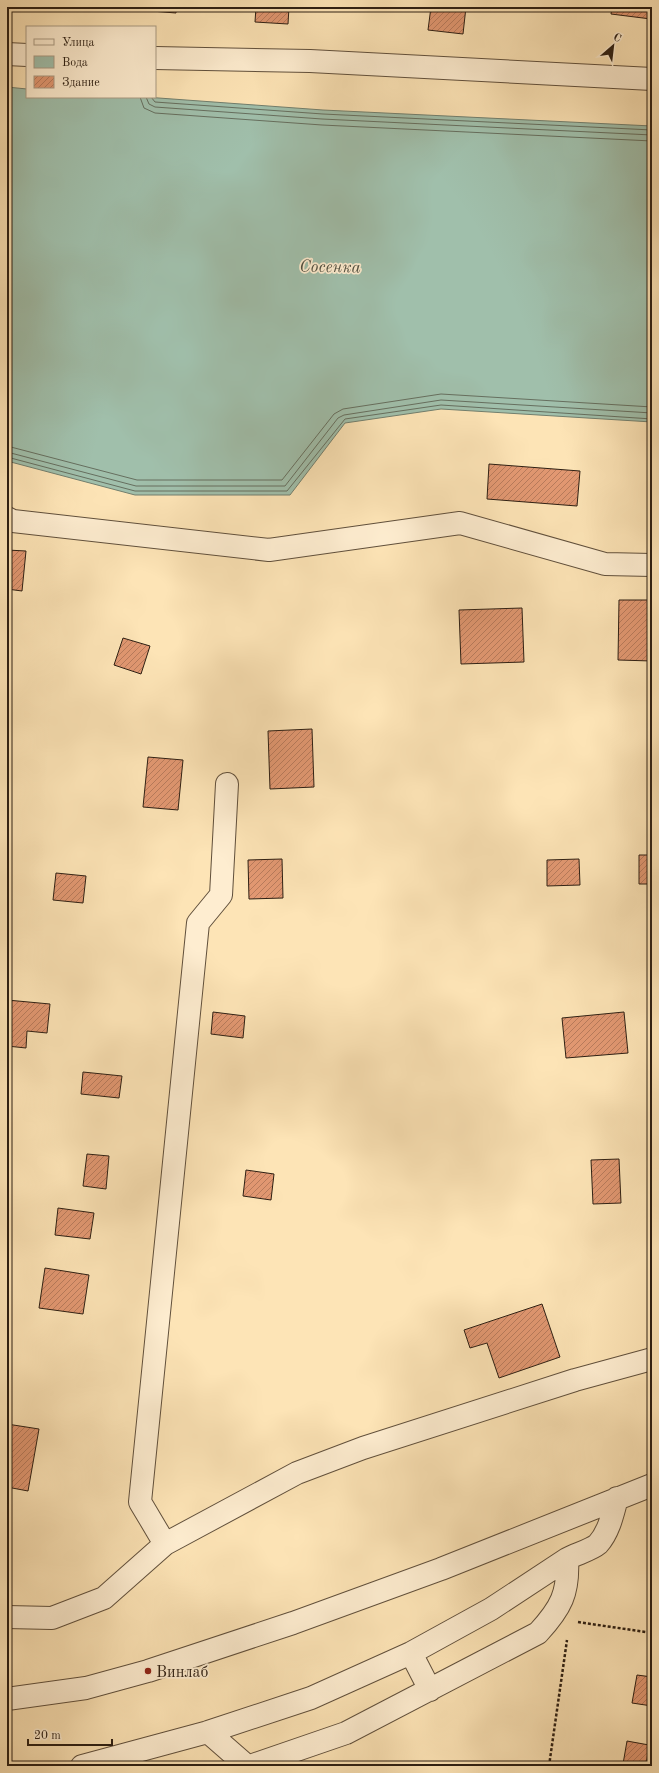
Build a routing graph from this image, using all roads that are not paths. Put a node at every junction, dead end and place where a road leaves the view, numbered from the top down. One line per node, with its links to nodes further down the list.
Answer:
1 (7, 54): 2 (street)
2 (26, 55)
3 (156, 58): 4 (street)
4 (652, 79)
5 (7, 518): 6 (street)
6 (652, 565)
7 (227, 784): 11 (street)
8 (652, 1358): 11 (street)
9 (652, 1484): 10 (street)
10 (617, 1498): 12 (street); 16 (street)
11 (165, 1544): 13 (street)
12 (567, 1559): 14 (street); 15 (street)
13 (7, 1617)
14 (411, 1653): 15 (street); 17 (street)
15 (430, 1690): 19 (street)
16 (7, 1699)
17 (208, 1732): 18 (street); 19 (street)
18 (82, 1766)
19 (248, 1766)

